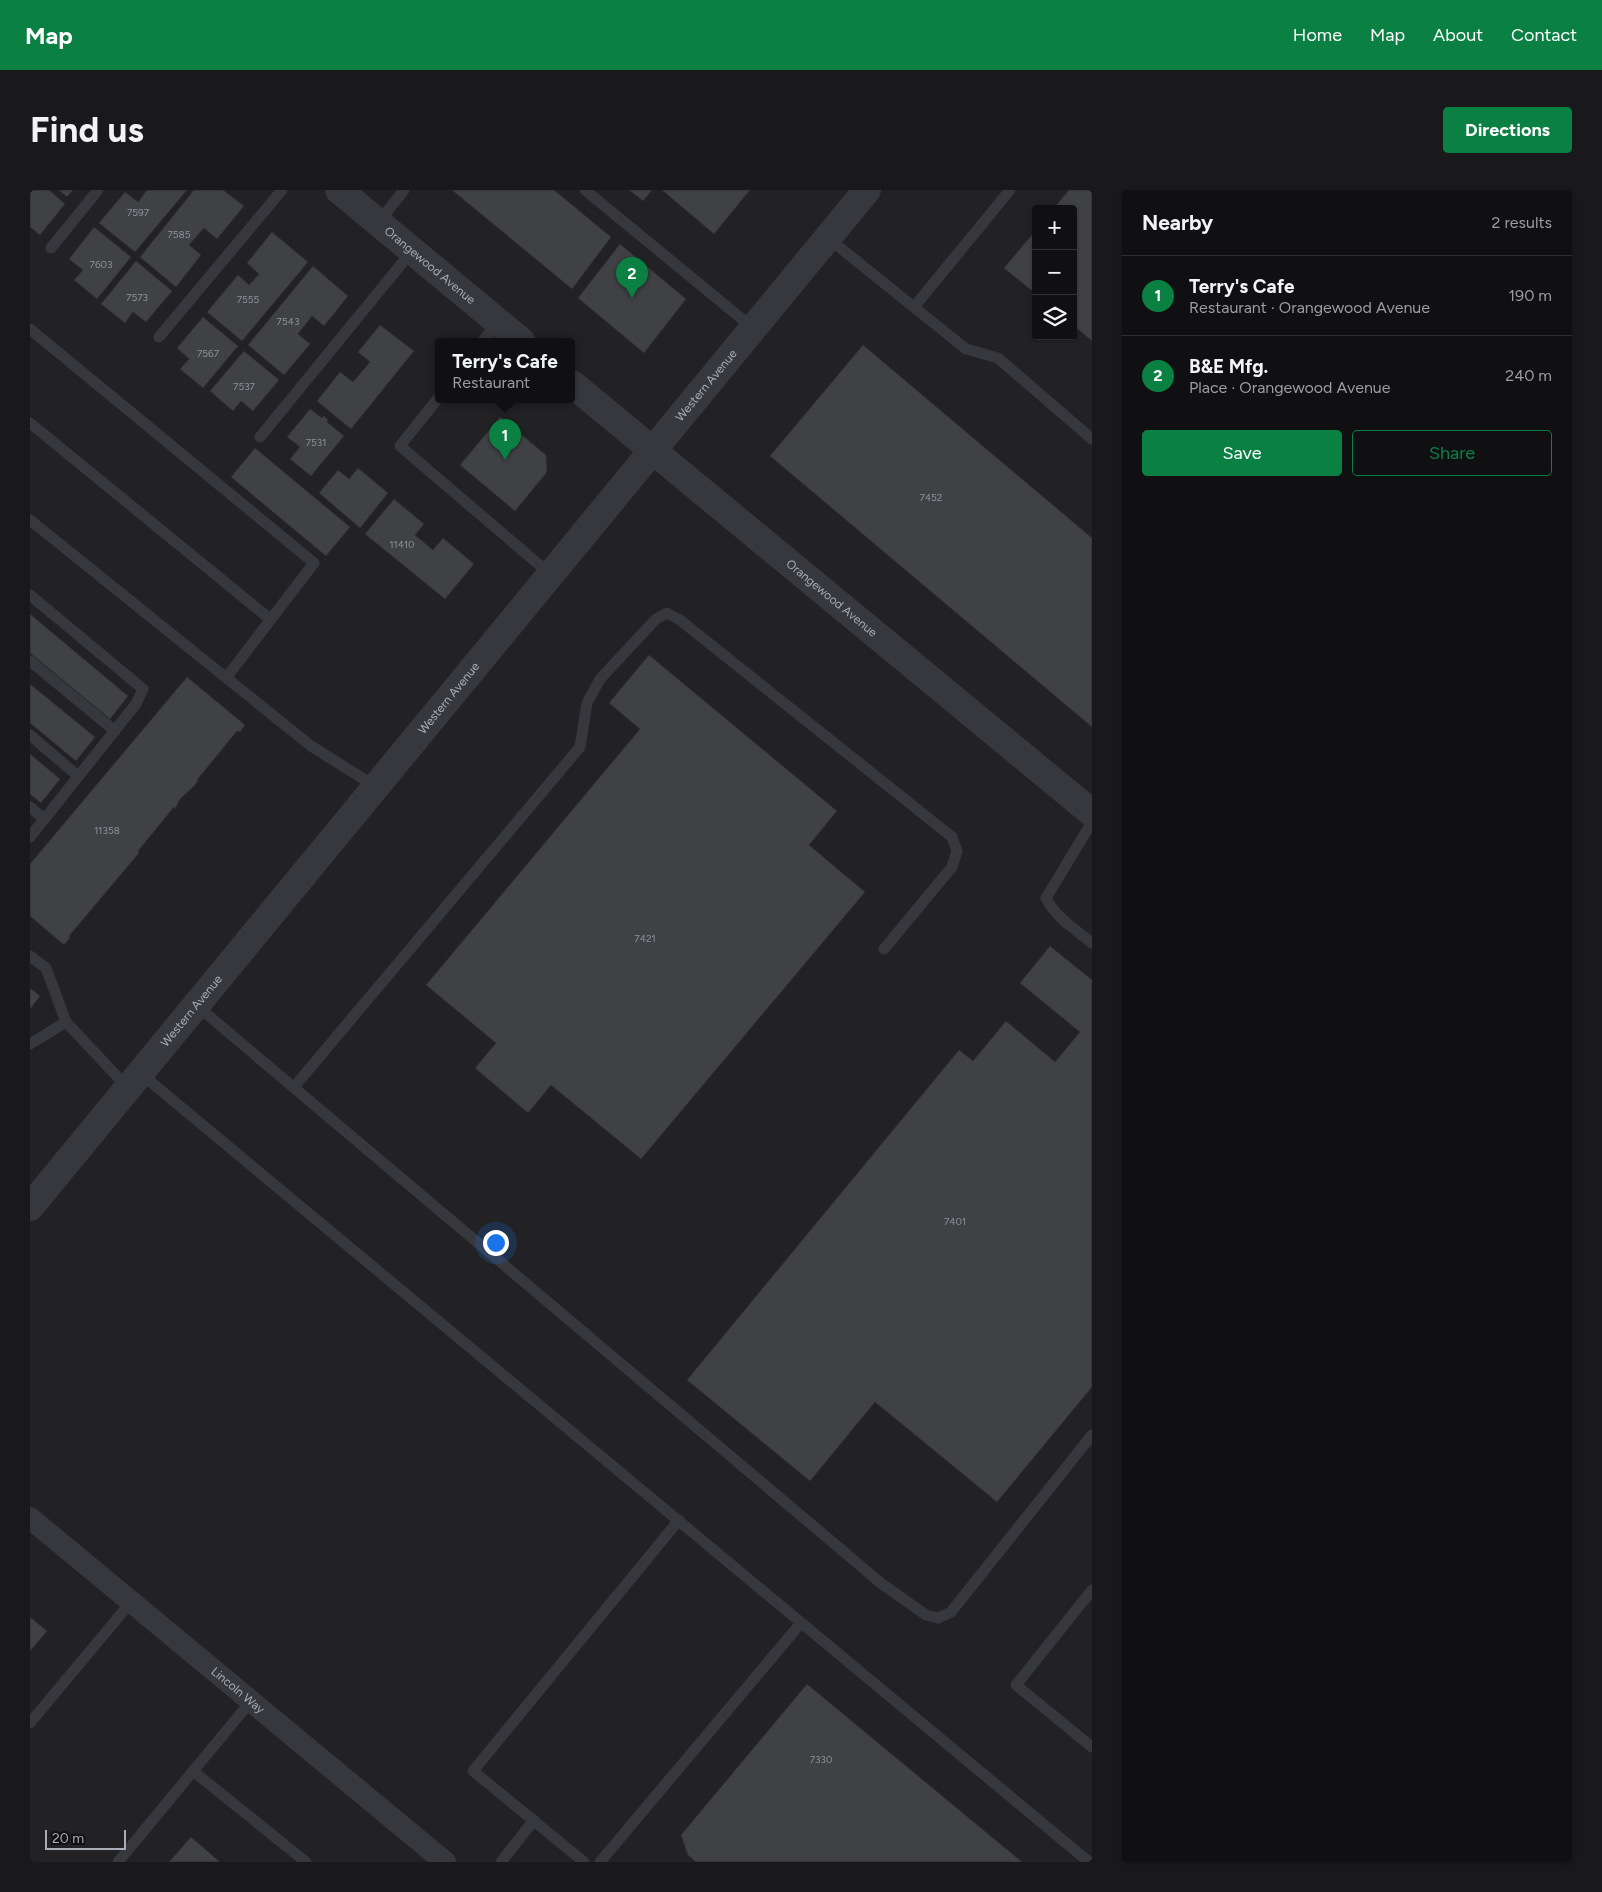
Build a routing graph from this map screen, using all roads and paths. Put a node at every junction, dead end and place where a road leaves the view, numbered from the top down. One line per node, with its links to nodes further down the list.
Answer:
1 (98, 190): 10 (lane)
2 (282, 190): 16 (lane)
3 (404, 190): 8 (lane)
4 (585, 190): 13 (lane)
5 (867, 190): 9 (street, Western Avenue)
6 (1010, 190): 12 (lane)
7 (347, 192): 8 (street, Orangewood Avenue)
8 (378, 223): 11 (street, Orangewood Avenue)
9 (828, 238): 12 (lane); 13 (street, Western Avenue)
10 (51, 248)
11 (412, 251): 15 (street, Orangewood Avenue); 21 (lane)
12 (914, 307): 22 (lane)
13 (753, 328): 23 (street, Western Avenue)
14 (30, 329): 27 (lane)
15 (490, 332): 17 (street, Orangewood Avenue)
16 (159, 337)
17 (511, 338)
18 (575, 386): 23 (street, Orangewood Avenue)
19 (435, 402): 25 (lane)
20 (30, 423): 27 (lane)
21 (260, 436)
22 (1092, 439)
23 (652, 450): 25 (street, Western Avenue); 35 (street, Orangewood Avenue)
24 (30, 520): 29 (lane)
25 (550, 574): 33 (street, Western Avenue)
26 (30, 595): 30 (lane)
27 (270, 619): 29 (lane)
28 (30, 661): 30 (lane)
29 (226, 678): 33 (lane)
30 (114, 731): 32 (lane)
31 (30, 735): 32 (lane)
32 (78, 776): 36 (lane)
33 (375, 786): 42 (street, Western Avenue)
34 (30, 807): 36 (lane)
35 (1092, 813)
36 (44, 819): 38 (lane)
37 (1092, 822): 39 (lane)
38 (30, 837)
39 (1092, 943)
40 (884, 949): 46 (lane)
41 (30, 956): 43 (lane)
42 (196, 1005): 45 (street, Western Avenue); 46 (lane)
43 (66, 1022): 44 (lane); 45 (lane)
44 (30, 1043)
45 (134, 1081): 47 (street, Western Avenue); 50 (lane)
46 (294, 1087): 48 (lane)
47 (34, 1195)
48 (1092, 1435)
49 (30, 1518): 52 (street, Lincoln Way)
50 (679, 1520): 53 (lane); 58 (lane)
51 (1092, 1590): 56 (lane)
52 (131, 1602): 54 (street, Lincoln Way); 55 (lane)
53 (802, 1623): 64 (lane); 65 (lane)
54 (251, 1702): 57 (lane); 61 (street, Lincoln Way)
55 (30, 1723)
56 (1092, 1747)
57 (193, 1771): 59 (lane); 60 (lane)
58 (534, 1820): 62 (lane); 63 (lane)
59 (118, 1862)
60 (306, 1862)
61 (445, 1862)
62 (501, 1862)
63 (584, 1862)
64 (600, 1862)
65 (1089, 1862)

